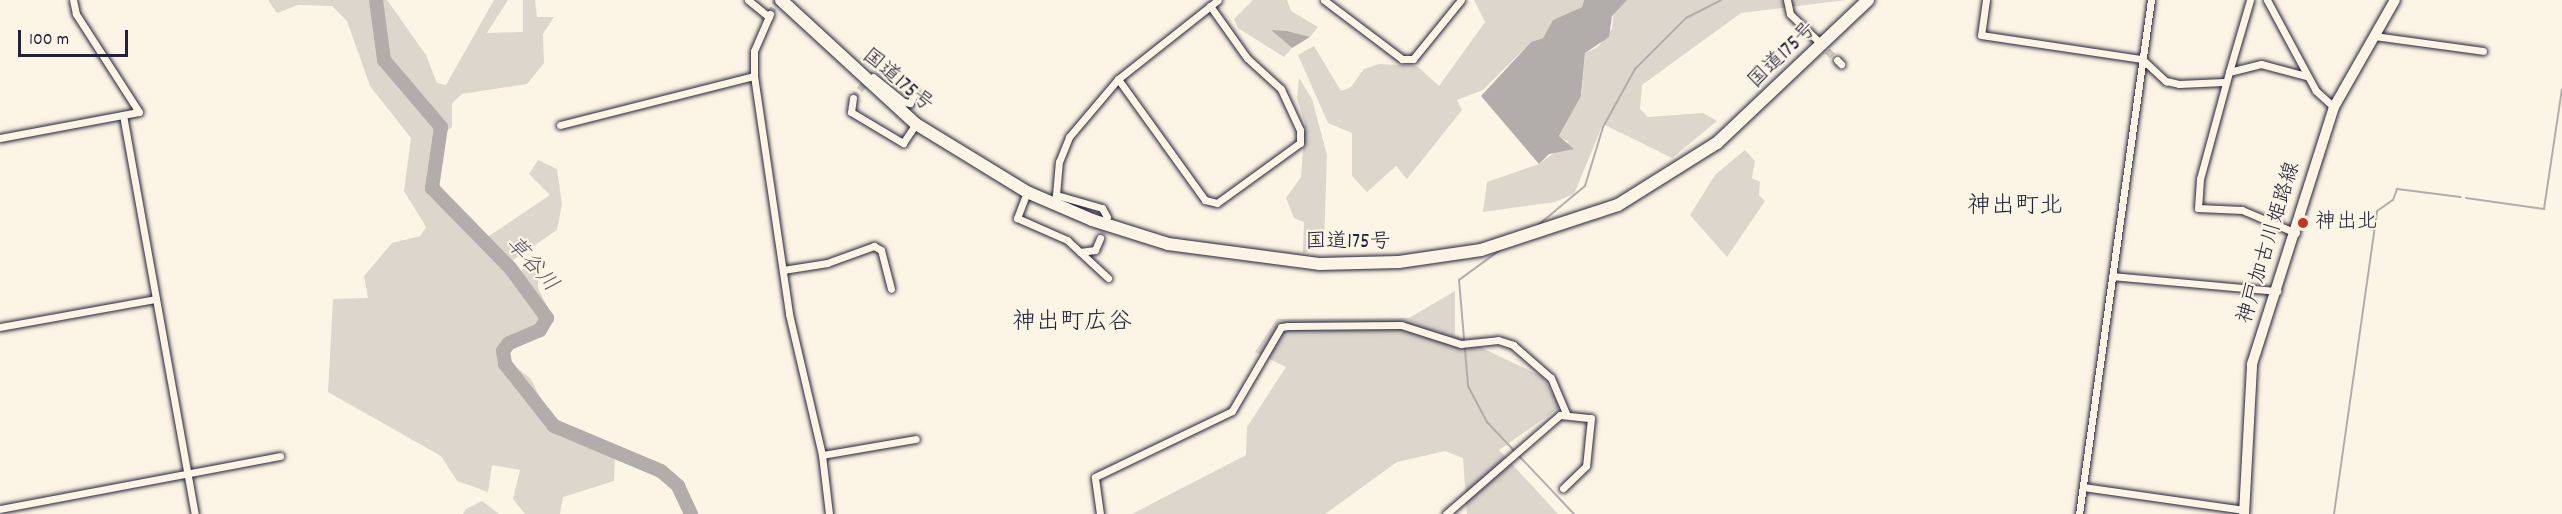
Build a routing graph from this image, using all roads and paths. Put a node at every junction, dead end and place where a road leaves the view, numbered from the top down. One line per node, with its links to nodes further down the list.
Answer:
1 (73, 0): 32 (street)
2 (743, 0): 15 (street)
3 (780, 0): 18 (highway, 国道175号)
4 (791, 0): 18 (highway, 国道175号)
5 (1218, 0): 17 (street)
6 (1324, 0): 7 (street)
7 (1461, 0)
8 (1787, 0): 20 (street)
9 (1868, 0): 37 (highway, 国道175号)
10 (1986, 0): 22 (street)
11 (2151, 0): 22 (street)
12 (2241, 0): 16 (street)
13 (2267, 0): 26 (street)
14 (2395, 0): 19 (main road, 神戸加古川姫路線)
15 (750, 2): 25 (street)
16 (2250, 2): 23 (street)
17 (1210, 6): 27 (street); 27 (street)
18 (811, 29): 33 (highway, 国道175号)
19 (2374, 36): 21 (street); 31 (main road, 神戸加古川姫路線)
20 (1818, 41)
21 (2483, 51)
22 (2142, 59): 28 (street); 43 (street)
23 (2229, 72): 26 (street); 28 (street)
24 (871, 75): 29 (street)
25 (754, 76): 34 (street); 42 (street)
26 (2306, 76): 31 (street)
27 (1118, 79): 37 (street)
28 (2224, 82): 39 (street)
29 (915, 93)
30 (853, 98): 33 (street)
31 (2334, 107): 39 (main road, 神戸加古川姫路線)
32 (123, 115): 35 (street); 47 (street)
33 (916, 124): 36 (highway, 国道175号)
34 (560, 125)
35 (0, 138)
36 (1027, 192): 37 (highway, 国道175号); 41 (street)
37 (1053, 199): 38 (street)
38 (1107, 217)
39 (2296, 233): 46 (main road, 神戸加古川姫路線)
40 (1100, 238): 41 (street)
41 (1080, 252): 44 (street)
42 (783, 270): 45 (street); 51 (street)
43 (2112, 276): 46 (street); 54 (street)
44 (1108, 278)
45 (891, 289)
46 (2279, 291): 57 (main road, 神戸加古川姫路線)
47 (156, 299): 48 (street); 53 (street)
48 (0, 327)
49 (1566, 413): 55 (street); 60 (street); 61 (street)
50 (916, 438): 51 (street)
51 (822, 455): 59 (street)
52 (280, 456): 53 (street)
53 (189, 473): 56 (street); 58 (street)
54 (2083, 487): 57 (street); 62 (street)
55 (1563, 488)
56 (0, 509)
57 (2244, 512)
58 (195, 514)
59 (829, 514)
60 (1100, 514)
61 (1446, 514)
62 (2079, 514)

